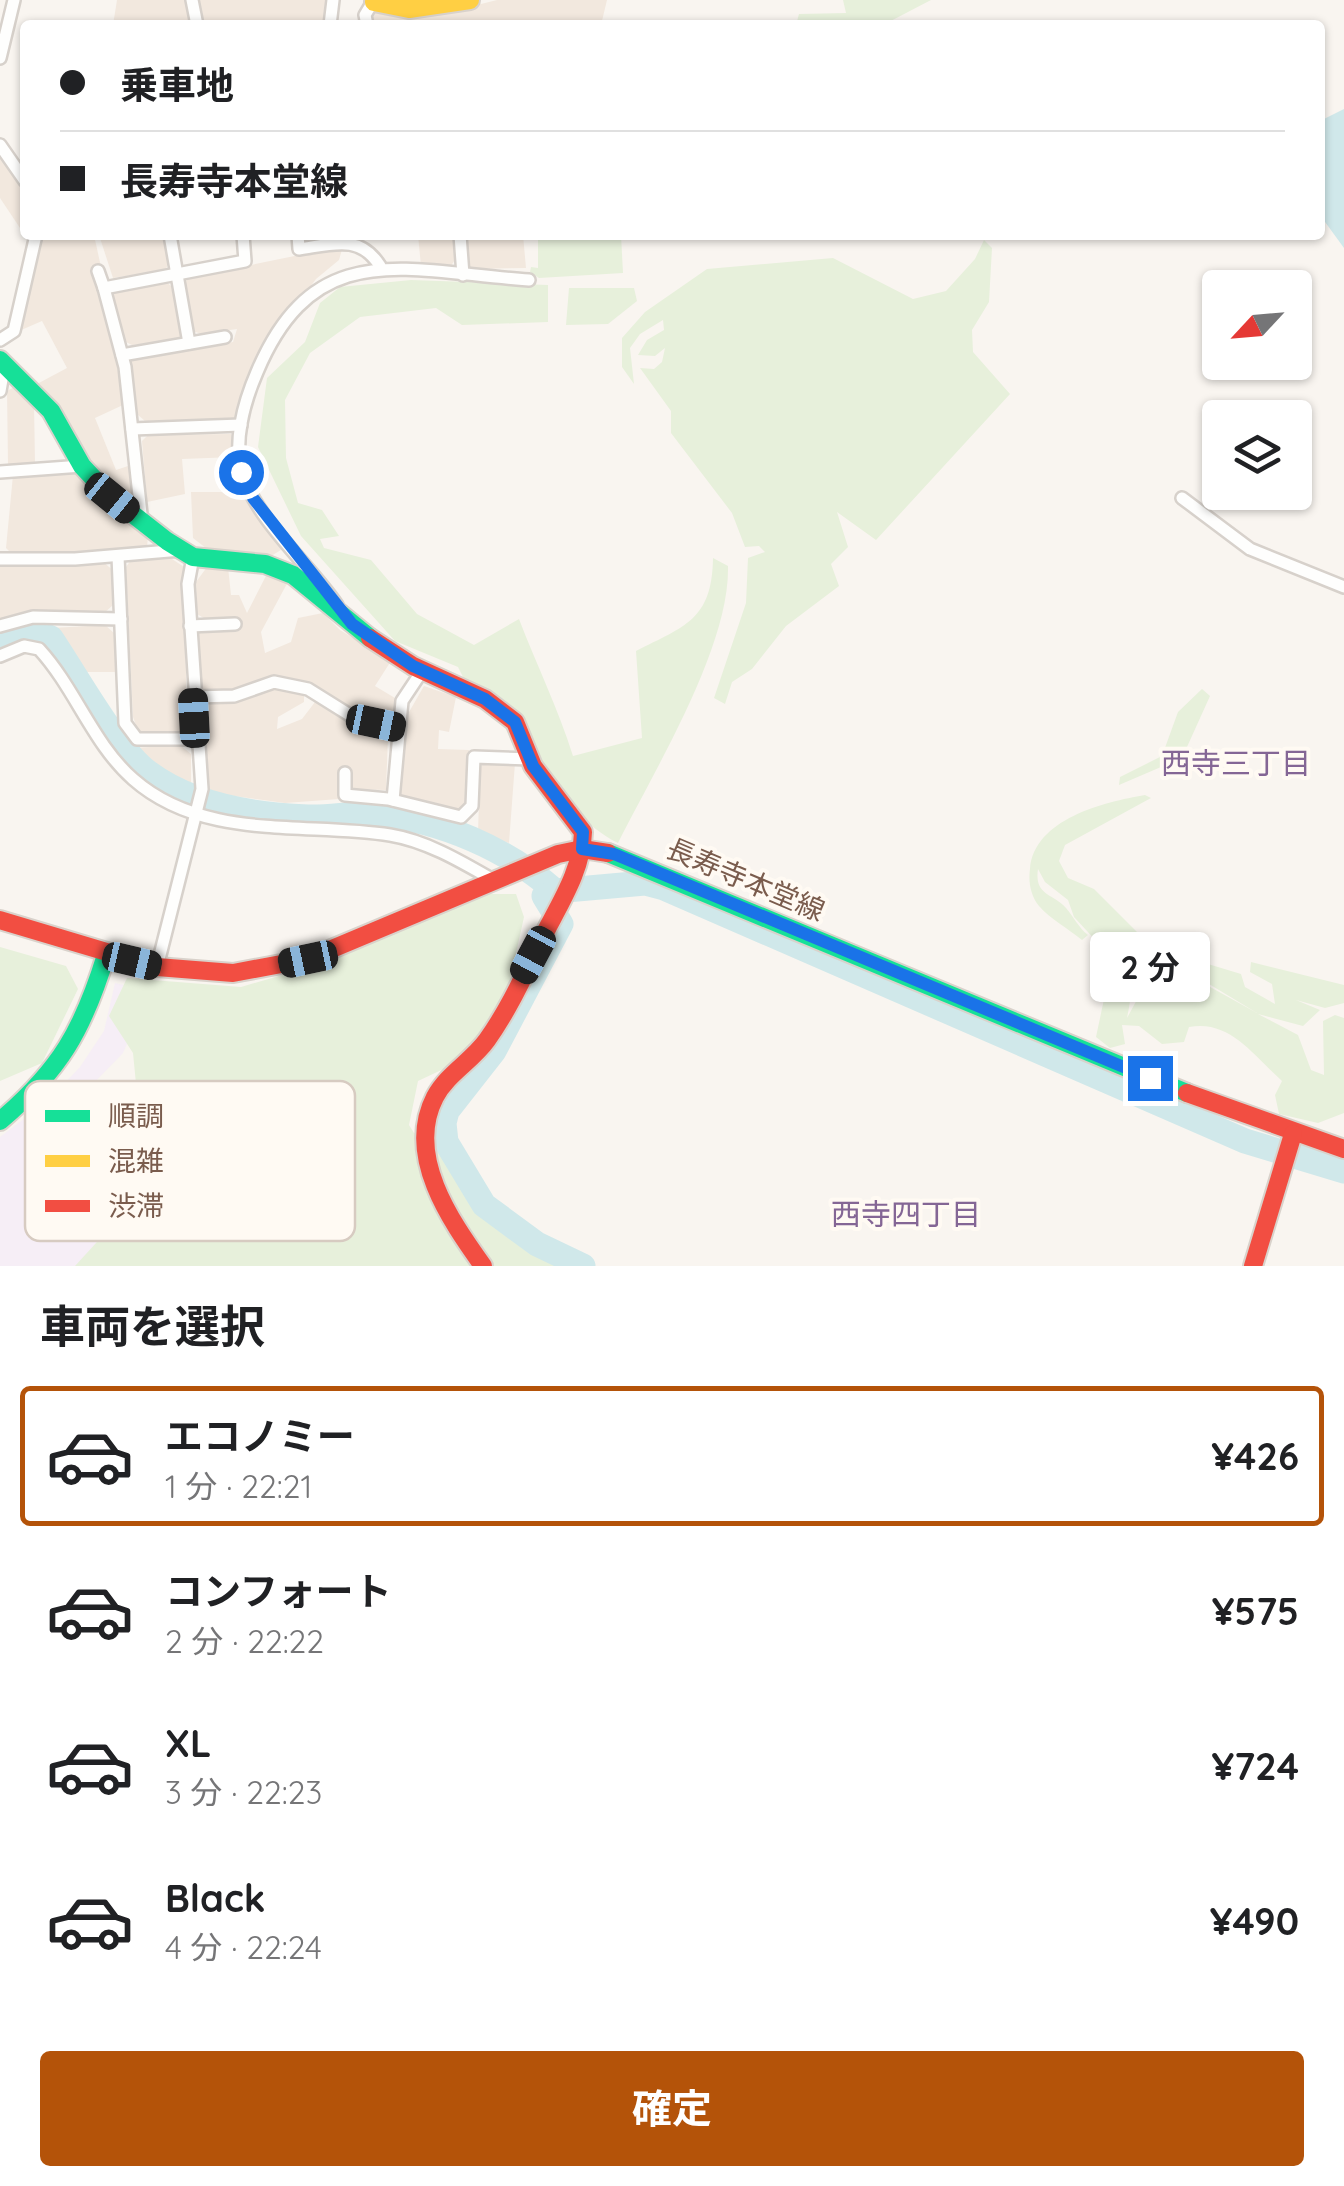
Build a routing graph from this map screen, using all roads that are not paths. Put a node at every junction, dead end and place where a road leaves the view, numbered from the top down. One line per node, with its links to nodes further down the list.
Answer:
1 (14, 0): 4 (street)
2 (470, 0): 3 (street)
3 (373, 1)
4 (0, 58)
5 (0, 146): 6 (street)
6 (20, 174)
7 (35, 240): 19 (street)
8 (171, 240): 14 (street)
9 (243, 240): 14 (street)
10 (298, 240): 12 (street)
11 (460, 240): 15 (street)
12 (380, 266): 15 (street); 24 (street)
13 (98, 271): 17 (street)
14 (176, 274): 17 (street); 20 (street)
15 (463, 275): 16 (street)
16 (529, 280)
17 (104, 288): 21 (street)
18 (225, 337): 20 (street)
19 (0, 340)
20 (189, 343): 21 (street)
21 (122, 355): 25 (street)
22 (3, 361): 23 (street); 26 (street)
23 (0, 391)
24 (241, 426): 25 (street); 36 (street)
25 (132, 428): 29 (street)
26 (82, 466): 27 (street); 29 (street)
27 (0, 472)
28 (1182, 498): 33 (street)
29 (142, 523): 30 (street)
30 (187, 553): 31 (street); 36 (street); 38 (street)
31 (118, 556): 32 (street); 34 (street)
32 (0, 558)
33 (1344, 587)
34 (121, 619): 37 (street); 43 (street)
35 (236, 624): 38 (street)
36 (352, 624): 40 (street)
37 (0, 626)
38 (190, 626): 41 (street)
39 (0, 656): 47 (street)
40 (422, 671): 42 (street); 44 (street)
41 (193, 698): 42 (street); 43 (street)
42 (397, 728): 46 (street)
43 (195, 739): 47 (street)
44 (530, 759): 46 (street); 48 (street)
45 (345, 773): 46 (street)
46 (394, 800)
47 (195, 816): 49 (street); 52 (street)
48 (582, 849): 49 (street); 56 (street, 長寿寺本堂線); 58 (street)
49 (494, 880): 52 (street)
50 (0, 920): 51 (street)
51 (106, 955): 52 (street); 53 (street)
52 (157, 967)
53 (41, 1081)
54 (25, 1097): 55 (street)
55 (0, 1121)
56 (1288, 1149): 57 (street, 長寿寺本堂線); 59 (street)
57 (1344, 1149)
58 (482, 1266)
59 (1253, 1266)

